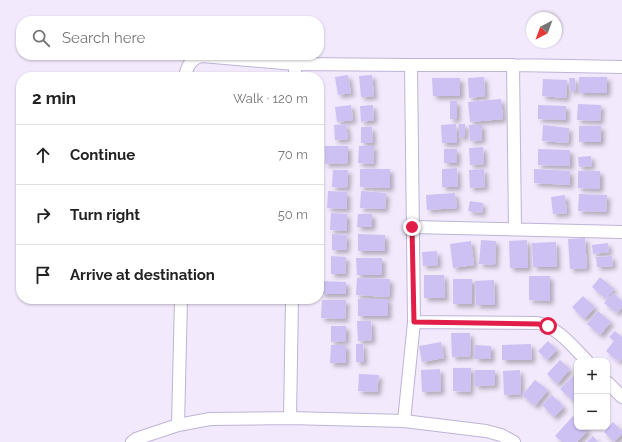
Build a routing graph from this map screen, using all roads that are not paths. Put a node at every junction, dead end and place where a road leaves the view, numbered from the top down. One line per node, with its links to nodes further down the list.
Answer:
1 (193, 60): 7 (street)
2 (248, 60): 3 (street)
3 (295, 64): 4 (street); 8 (street)
4 (412, 65): 5 (street); 9 (street)
5 (513, 65): 6 (street); 10 (street)
6 (622, 67)
7 (187, 72)
8 (295, 72)
9 (412, 227): 10 (street); 14 (street)
10 (514, 229): 11 (street)
11 (622, 232)
12 (180, 304): 20 (street)
13 (292, 304): 18 (street)
14 (414, 322): 15 (street); 19 (street)
15 (584, 358)
16 (610, 385): 17 (street)
17 (622, 397)
18 (290, 418): 19 (street); 20 (street)
19 (404, 421): 22 (street)
20 (178, 425): 21 (street)
21 (132, 442)
22 (514, 442)

